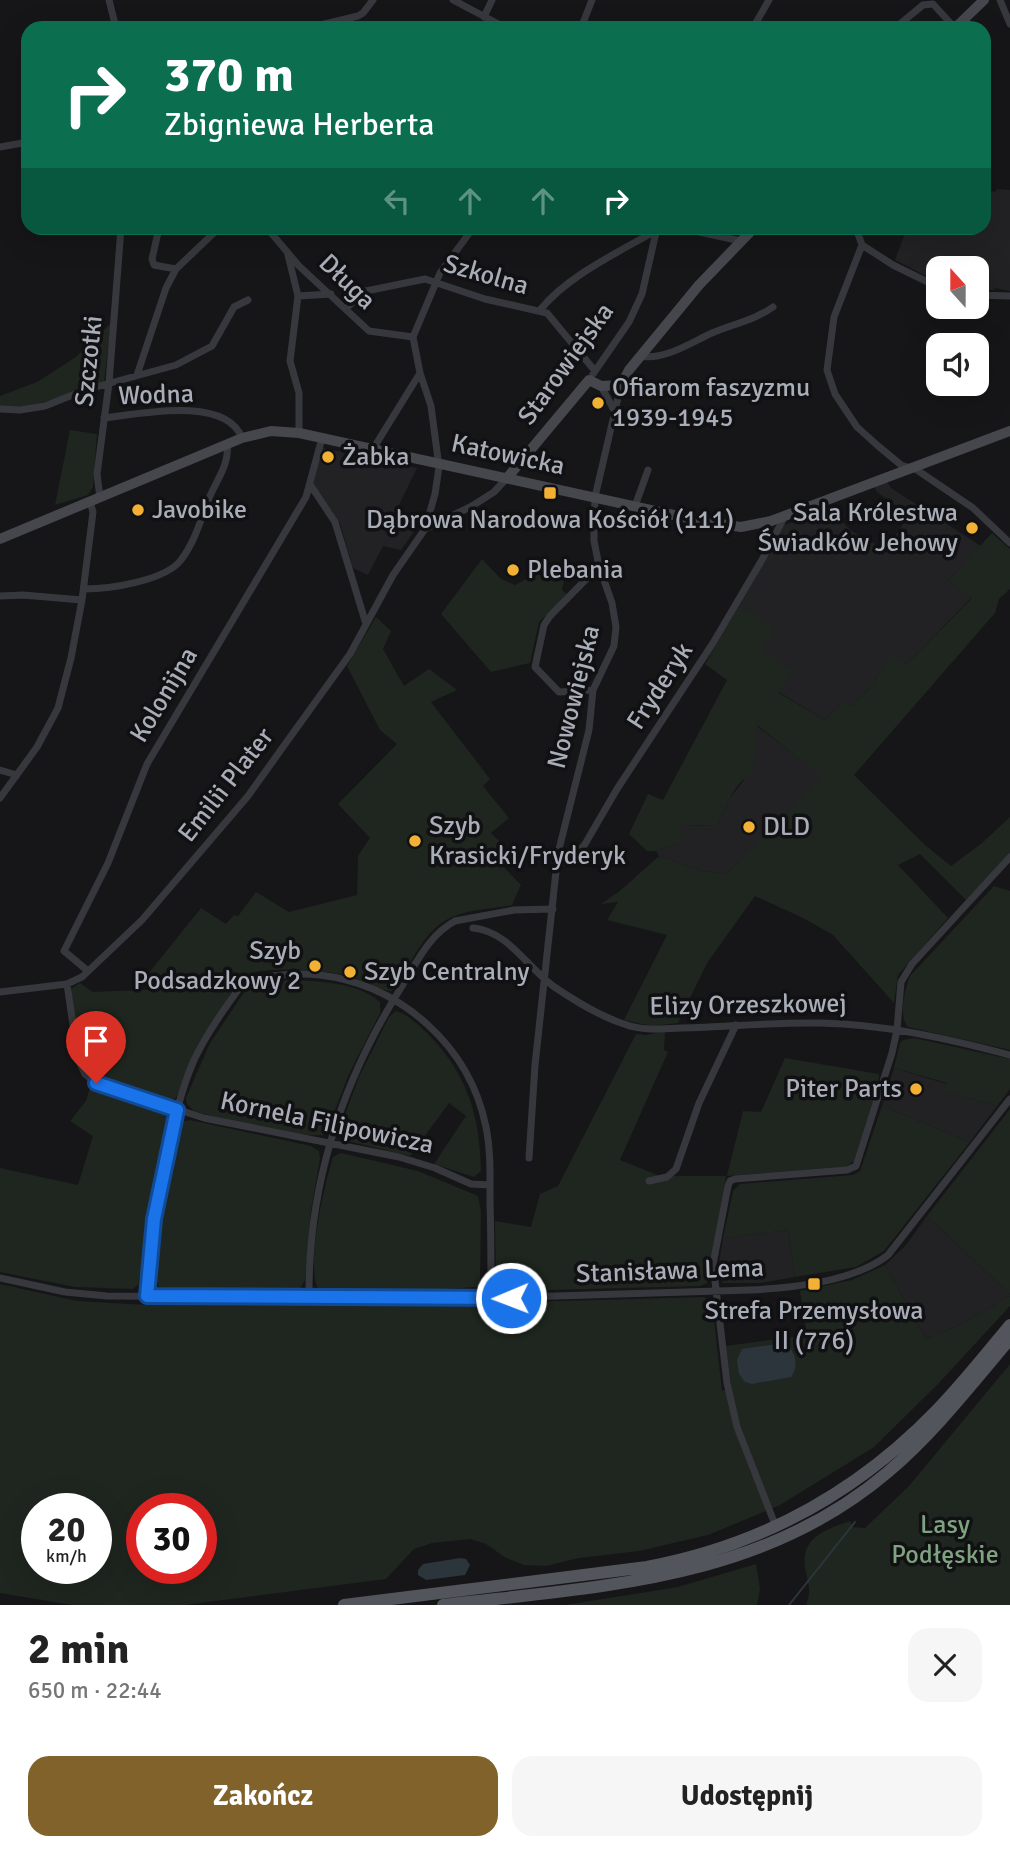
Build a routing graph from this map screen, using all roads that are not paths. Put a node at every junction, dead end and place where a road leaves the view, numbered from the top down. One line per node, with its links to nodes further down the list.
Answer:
1 (109, 0): 10 (street)
2 (373, 0): 11 (street)
3 (453, 0): 9 (street)
4 (492, 0): 9 (street)
5 (592, 0): 13 (street)
6 (769, 0): 14 (street)
7 (984, 0): 17 (street)
8 (1000, 0): 18 (street)
9 (484, 17): 12 (street)
10 (114, 21)
11 (337, 21)
12 (492, 21)
13 (584, 21)
14 (757, 21)
15 (904, 21): 16 (street)
16 (949, 21)
17 (962, 21)
18 (1010, 24)
19 (21, 143): 20 (street)
20 (0, 147)
21 (120, 235): 52 (street, Szczotki)
22 (157, 235): 34 (street)
23 (212, 235): 34 (street)
24 (273, 235): 33 (street, Długa)
25 (468, 235): 37 (street)
26 (647, 235): 46 (street)
27 (656, 235): 51 (street, Starowiejska)
28 (713, 235): 31 (street)
29 (747, 235): 31 (street)
30 (858, 235): 32 (street)
31 (741, 241): 48 (street)
32 (862, 245): 36 (street); 65 (street)
33 (287, 251): 35 (street, Długa); 38 (street)
34 (176, 269): 50 (street)
35 (310, 275): 38 (street); 39 (street, Długa)
36 (926, 281)
37 (436, 284): 45 (street, Szkolna); 46 (street, Szkolna); 47 (street)
38 (297, 286): 41 (street)
39 (332, 294): 41 (street); 45 (street, Długa)
40 (989, 295): 42 (street)
41 (298, 296): 59 (street)
42 (1010, 296)
43 (248, 300): 50 (street)
44 (773, 307): 48 (street)
45 (346, 308): 47 (street, Długa)
46 (540, 310): 51 (street, Szkolna)
47 (413, 337): 49 (street, Emilii Plater)
48 (640, 356): 53 (street)
49 (420, 373): 63 (street); 64 (street, Emilii Plater)
50 (137, 375): 52 (street)
51 (592, 376): 54 (street); 67 (street, Starowiejska)
52 (109, 383): 55 (street); 57 (street, Szczotki)
53 (621, 384): 54 (street); 56 (street, Nowowiejska)
54 (601, 386): 56 (street)
55 (0, 409)
56 (614, 411): 69 (street, Nowowiejska)
57 (104, 418): 60 (street, Wodna); 70 (street, Szczotki)
58 (1010, 431): 65 (street, Katowicka)
59 (299, 433): 60 (street, Katowicka); 61 (street, Katowicka)
60 (242, 438): 62 (street, Katowicka)
61 (322, 438): 63 (street, Katowicka); 68 (street, Kolonijna)
62 (226, 444): 70 (street, Katowicka); 77 (street)
63 (373, 449): 64 (street, Katowicka)
64 (438, 463): 67 (street, Katowicka); 73 (street, Emilii Plater)
65 (911, 468): 72 (street, Katowicka); 75 (street)
66 (648, 470): 71 (street)
67 (507, 478): 69 (street, Katowicka); 73 (street, Emilii Plater)
68 (311, 486): 80 (street); 89 (street, Kolonijna)
69 (595, 497): 71 (street, Katowicka); 76 (street, Nowowiejska)
70 (95, 500): 74 (street, Katowicka); 77 (street, Szczotki)
71 (635, 506): 72 (street, Katowicka)
72 (785, 516): 86 (street, Fryderyk)
73 (425, 529): 80 (street, Emilii Plater)
74 (0, 539)
75 (1010, 542)
76 (599, 566): 81 (street, Nowowiejska); 81 (street)
77 (83, 589): 79 (street, Szczotki)
78 (0, 596): 79 (street)
79 (82, 600): 83 (street, Szczotki)
80 (366, 624): 89 (street, Emilii Plater)
81 (593, 691): 86 (street, Nowowiejska)
82 (0, 769): 83 (street)
83 (18, 775): 84 (street, Szczotki)
84 (0, 798)
85 (1010, 858): 95 (street)
86 (556, 864): 87 (street, Nowowiejska)
87 (552, 909): 90 (street, Nowowiejska); 93 (street)
88 (473, 928): 90 (street, Elizy Orzeszkowej)
89 (88, 971): 91 (street, Emilii Plater)
90 (545, 980): 94 (street, Elizy Orzeszkowej); 100 (street, Nowowiejska)
91 (67, 984): 92 (street, Emilii Plater); 98 (street, Kornela Filipowicza)
92 (0, 992)
93 (393, 999): 98 (street); 99 (street); 102 (street)
94 (737, 1025): 95 (street, Elizy Orzeszkowej); 101 (street)
95 (897, 1030): 96 (street, Elizy Orzeszkowej); 104 (street)
96 (1010, 1055)
97 (1010, 1099): 104 (street, Stanisława Lema)
98 (177, 1110): 99 (street, Kornela Filipowicza); 105 (street)
99 (329, 1143): 102 (street, Kornela Filipowicza); 106 (street)
100 (529, 1158)
101 (649, 1181)
102 (490, 1185): 107 (street)
103 (0, 1278): 105 (street, Stanisława Lema)
104 (715, 1291): 107 (street, Stanisława Lema); 110 (street)
105 (147, 1296): 106 (street, Stanisława Lema)
106 (309, 1297): 107 (street, Stanisława Lema)
107 (491, 1298)
108 (1010, 1325): 110 (main road)
109 (1010, 1339): 110 (main road)
110 (779, 1533): 111 (main road); 112 (main road)
111 (344, 1605)
112 (443, 1605)

